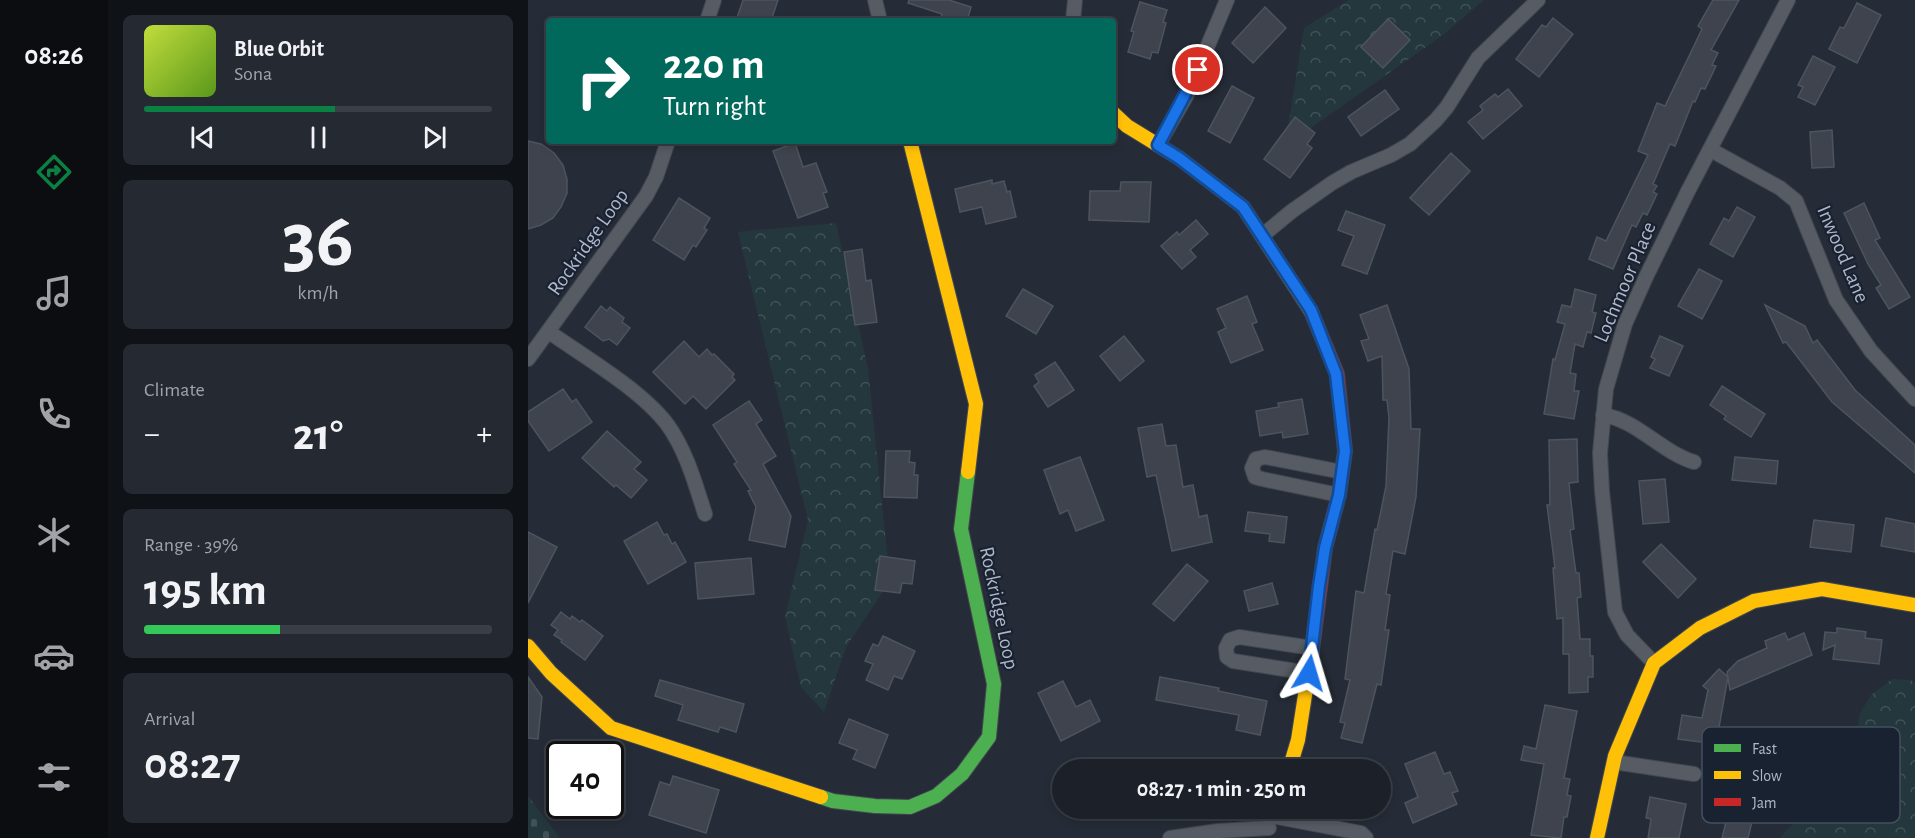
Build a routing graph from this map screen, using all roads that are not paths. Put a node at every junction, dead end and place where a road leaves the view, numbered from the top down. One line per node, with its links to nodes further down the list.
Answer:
1 (714, 0): 7 (street)
2 (875, 0): 8 (street)
3 (1075, 0): 9 (street)
4 (1227, 0): 13 (street)
5 (1538, 0): 15 (street)
6 (1788, 0): 14 (street, Lochmoor Place)
7 (708, 18)
8 (879, 18)
9 (1073, 18)
10 (1116, 116): 13 (street)
11 (667, 144): 16 (street, Rockridge Loop)
12 (911, 144): 25 (street, Rockridge Loop)
13 (1158, 145): 15 (street)
14 (1711, 150): 18 (street, Inwood Lane); 19 (street, Lochmoor Place)
15 (1263, 235): 21 (street)
16 (549, 332): 17 (street, Rockridge Loop); 23 (street)
17 (528, 360)
18 (1915, 399)
19 (1603, 415): 20 (street); 27 (street, Lochmoor Place)
20 (1694, 462)
21 (1342, 472): 22 (street); 22 (street)
22 (1339, 495): 26 (street)
23 (705, 514)
24 (1915, 605): 27 (street)
25 (528, 646)
26 (1312, 648): 28 (street); 28 (street)
27 (1654, 663): 30 (street)
28 (1309, 673): 29 (street)
29 (1292, 759)
30 (1614, 762): 31 (street); 35 (street)
31 (1694, 774)
32 (1271, 823): 33 (street); 34 (street)
33 (1170, 838)
34 (1366, 838)
35 (1597, 838)

